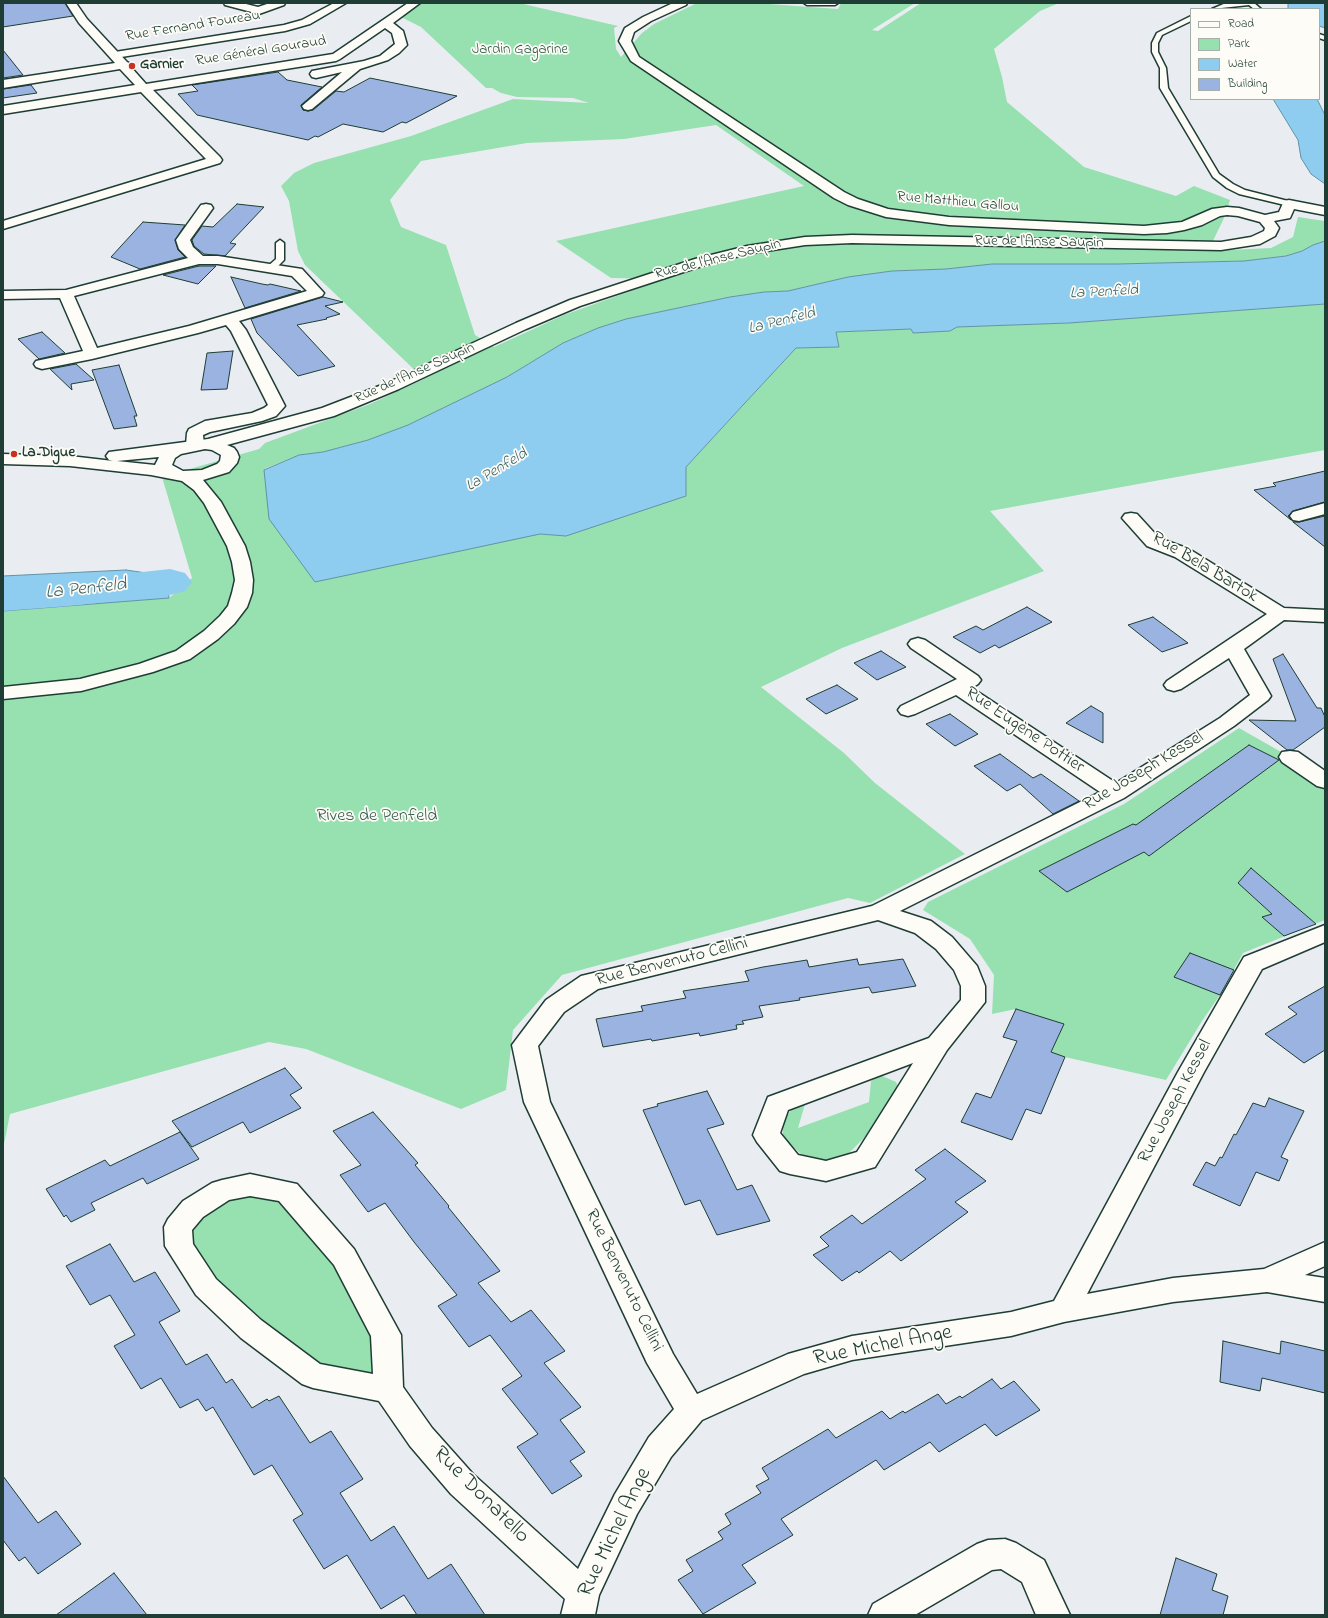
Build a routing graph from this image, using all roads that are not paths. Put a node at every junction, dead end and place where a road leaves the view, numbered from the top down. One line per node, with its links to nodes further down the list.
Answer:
1 (71, 3): 13 (street)
2 (229, 3): 3 (street)
3 (280, 3)
4 (341, 3): 13 (street, Rue Fernand Foureau)
5 (415, 3): 12 (street, Rue Général Gouraud)
6 (682, 3): 24 (street, Rue Matthieu Gallou)
7 (807, 3): 8 (lane)
8 (835, 3)
9 (1250, 3): 10 (lane)
10 (1218, 8)
11 (1190, 18): 21 (lane)
12 (384, 22): 15 (street); 18 (street, Rue Général Gouraud)
13 (115, 54): 14 (street)
14 (125, 65): 17 (street); 18 (street)
15 (356, 67): 16 (street); 19 (street)
16 (307, 76)
17 (3, 84)
18 (143, 87): 20 (street, Rue Général Gouraud); 25 (street)
19 (308, 106)
20 (3, 110)
21 (1289, 204): 23 (street); 24 (street)
22 (206, 208): 27 (street)
23 (1325, 211)
24 (1265, 219): 34 (street, Rue de l'Anse Saupin)
25 (3, 225)
26 (280, 243): 28 (lane)
27 (199, 260): 28 (street); 29 (street)
28 (270, 268): 31 (street)
29 (66, 294): 30 (street); 32 (street)
30 (3, 295)
31 (229, 319): 32 (street); 35 (street)
32 (92, 354): 33 (street)
33 (42, 364)
34 (271, 428): 35 (street, Rue de l'Anse Saupin); 39 (street, Rue de l'Anse Saupin)
35 (202, 445): 36 (street, Rue de l'Anse Saupin); 39 (street)
36 (175, 450): 38 (street); 40 (street)
37 (3, 459): 38 (street)
38 (70, 461): 40 (street)
39 (225, 474): 40 (street, Rue de l'Anse Saupin); 43 (street)
40 (180, 475): 43 (street)
41 (1325, 508): 42 (street)
42 (1299, 516)
43 (222, 518): 51 (street)
44 (1130, 518): 45 (street, Rue Bela Bartok)
45 (1280, 614): 46 (street); 48 (street)
46 (1325, 616)
47 (918, 644): 50 (street)
48 (1233, 647): 49 (street); 55 (street, Rue Joseph Kessel)
49 (1174, 685)
50 (957, 687): 52 (street, Rue Eugène Pottier); 55 (street, Rue Eugène Pottier)
51 (3, 693)
52 (908, 710)
53 (1290, 757): 54 (street)
54 (1325, 781)
55 (1116, 793): 56 (street, Rue Joseph Kessel)
56 (879, 912): 58 (street); 64 (street, Rue Benvenuto Cellini)
57 (1325, 933): 62 (street, Rue Joseph Kessel)
58 (938, 1044): 58 (street)
59 (1325, 1253): 60 (street, Rue Michel Ange)
60 (1268, 1280): 61 (street, Rue Michel Ange); 62 (street, Rue Michel Ange)
61 (1325, 1290)
62 (1064, 1310): 64 (street, Rue Michel Ange)
63 (388, 1390): 63 (street); 65 (street, Rue Donatello)
64 (691, 1410): 65 (street, Rue Michel Ange)
65 (580, 1604)
66 (885, 1615): 67 (street)
67 (1054, 1615)

